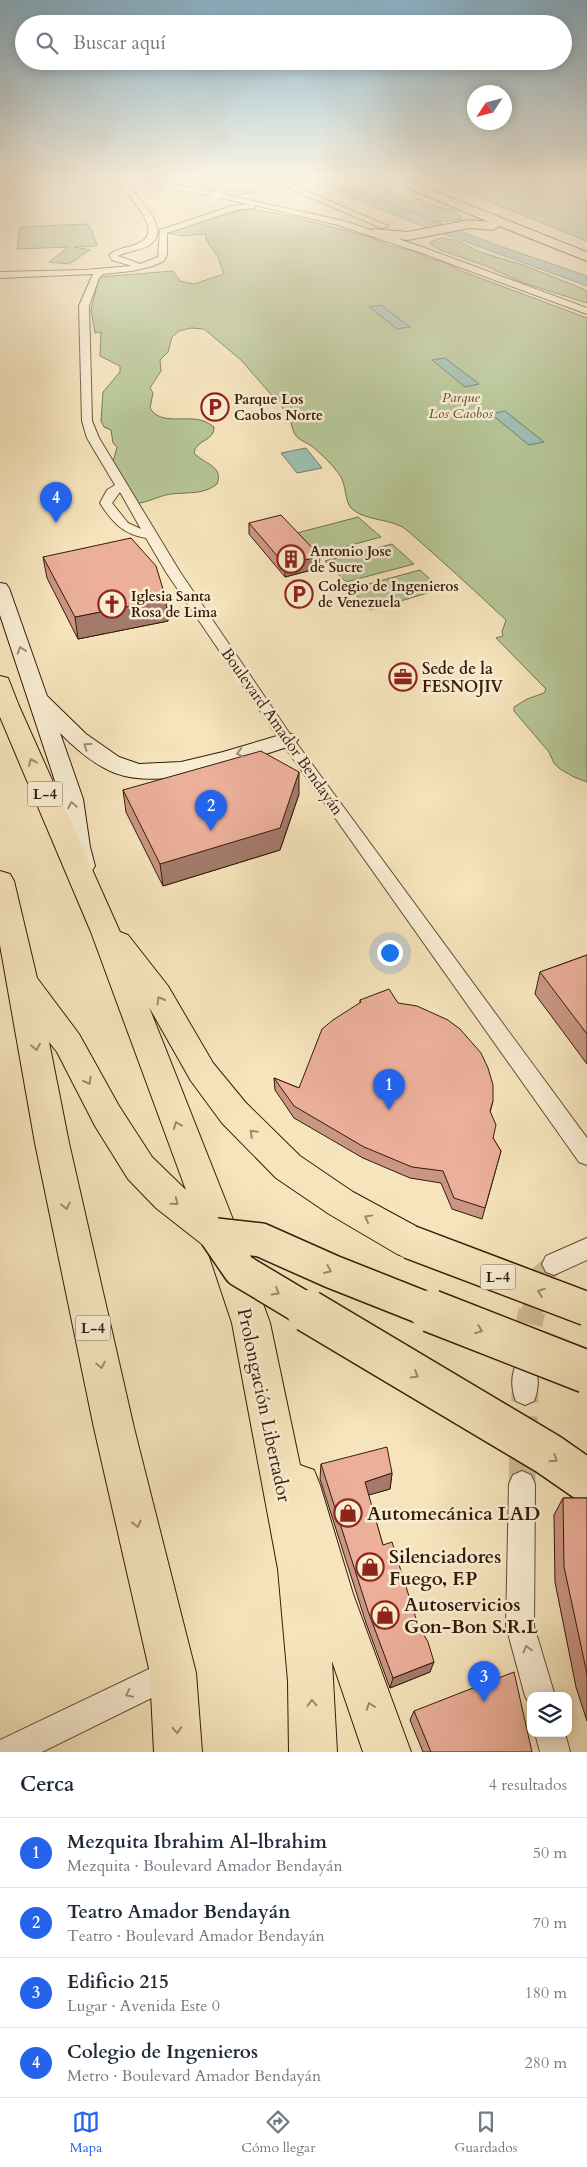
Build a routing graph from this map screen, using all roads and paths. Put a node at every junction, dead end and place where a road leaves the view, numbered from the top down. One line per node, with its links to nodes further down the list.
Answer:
1 (112, 257): 5 (street)
2 (162, 257): 5 (street)
3 (438, 257): 9 (street)
4 (468, 257): 8 (street)
5 (149, 264): 6 (street)
6 (101, 271): 7 (street); 10 (street, Boulevard Amador Bendayán)
7 (0, 275)
8 (587, 304)
9 (587, 311)
10 (121, 486): 11 (street, Boulevard Amador Bendayán); 11 (street)
11 (151, 535): 15 (street, Boulevard Amador Bendayán)
12 (0, 588): 14 (main road, L-4, one-way to 12)
13 (0, 683): 17 (main road, L-4, one-way to 13)
14 (37, 696): 15 (main road, one-way to 14); 17 (main road, L-4, one-way to 14)
15 (287, 740): 19 (street, Boulevard Amador Bendayán)
16 (0, 881): 18 (main road, L-4)
17 (99, 918): 23 (main road, L-4, one-way to 17, bridge); 24 (main road, Prolongación Libertador / L-4, one-way to 17)
18 (23, 982): 20 (main road, one-way to 20); 28 (main road, L-4, one-way to 28)
19 (587, 1155)
20 (216, 1235): 25 (main road, one-way to 25, bridge); 26 (main road, one-way to 26, bridge)
21 (587, 1249): 22 (street)
22 (554, 1264)
23 (587, 1309)
24 (251, 1323): 33 (main road, Prolongación Libertador / L-4, one-way to 24); 34 (main road, L-4, one-way to 24)
25 (587, 1372)
26 (587, 1481)
27 (522, 1484): 29 (street, one-way to 27)
28 (173, 1673): 31 (street, one-way to 31); 32 (main road, L-4, one-way to 32)
29 (539, 1692)
30 (551, 1737): 35 (street)
31 (10, 1752)
32 (178, 1752)
33 (313, 1752)
34 (387, 1752)
35 (555, 1752)

